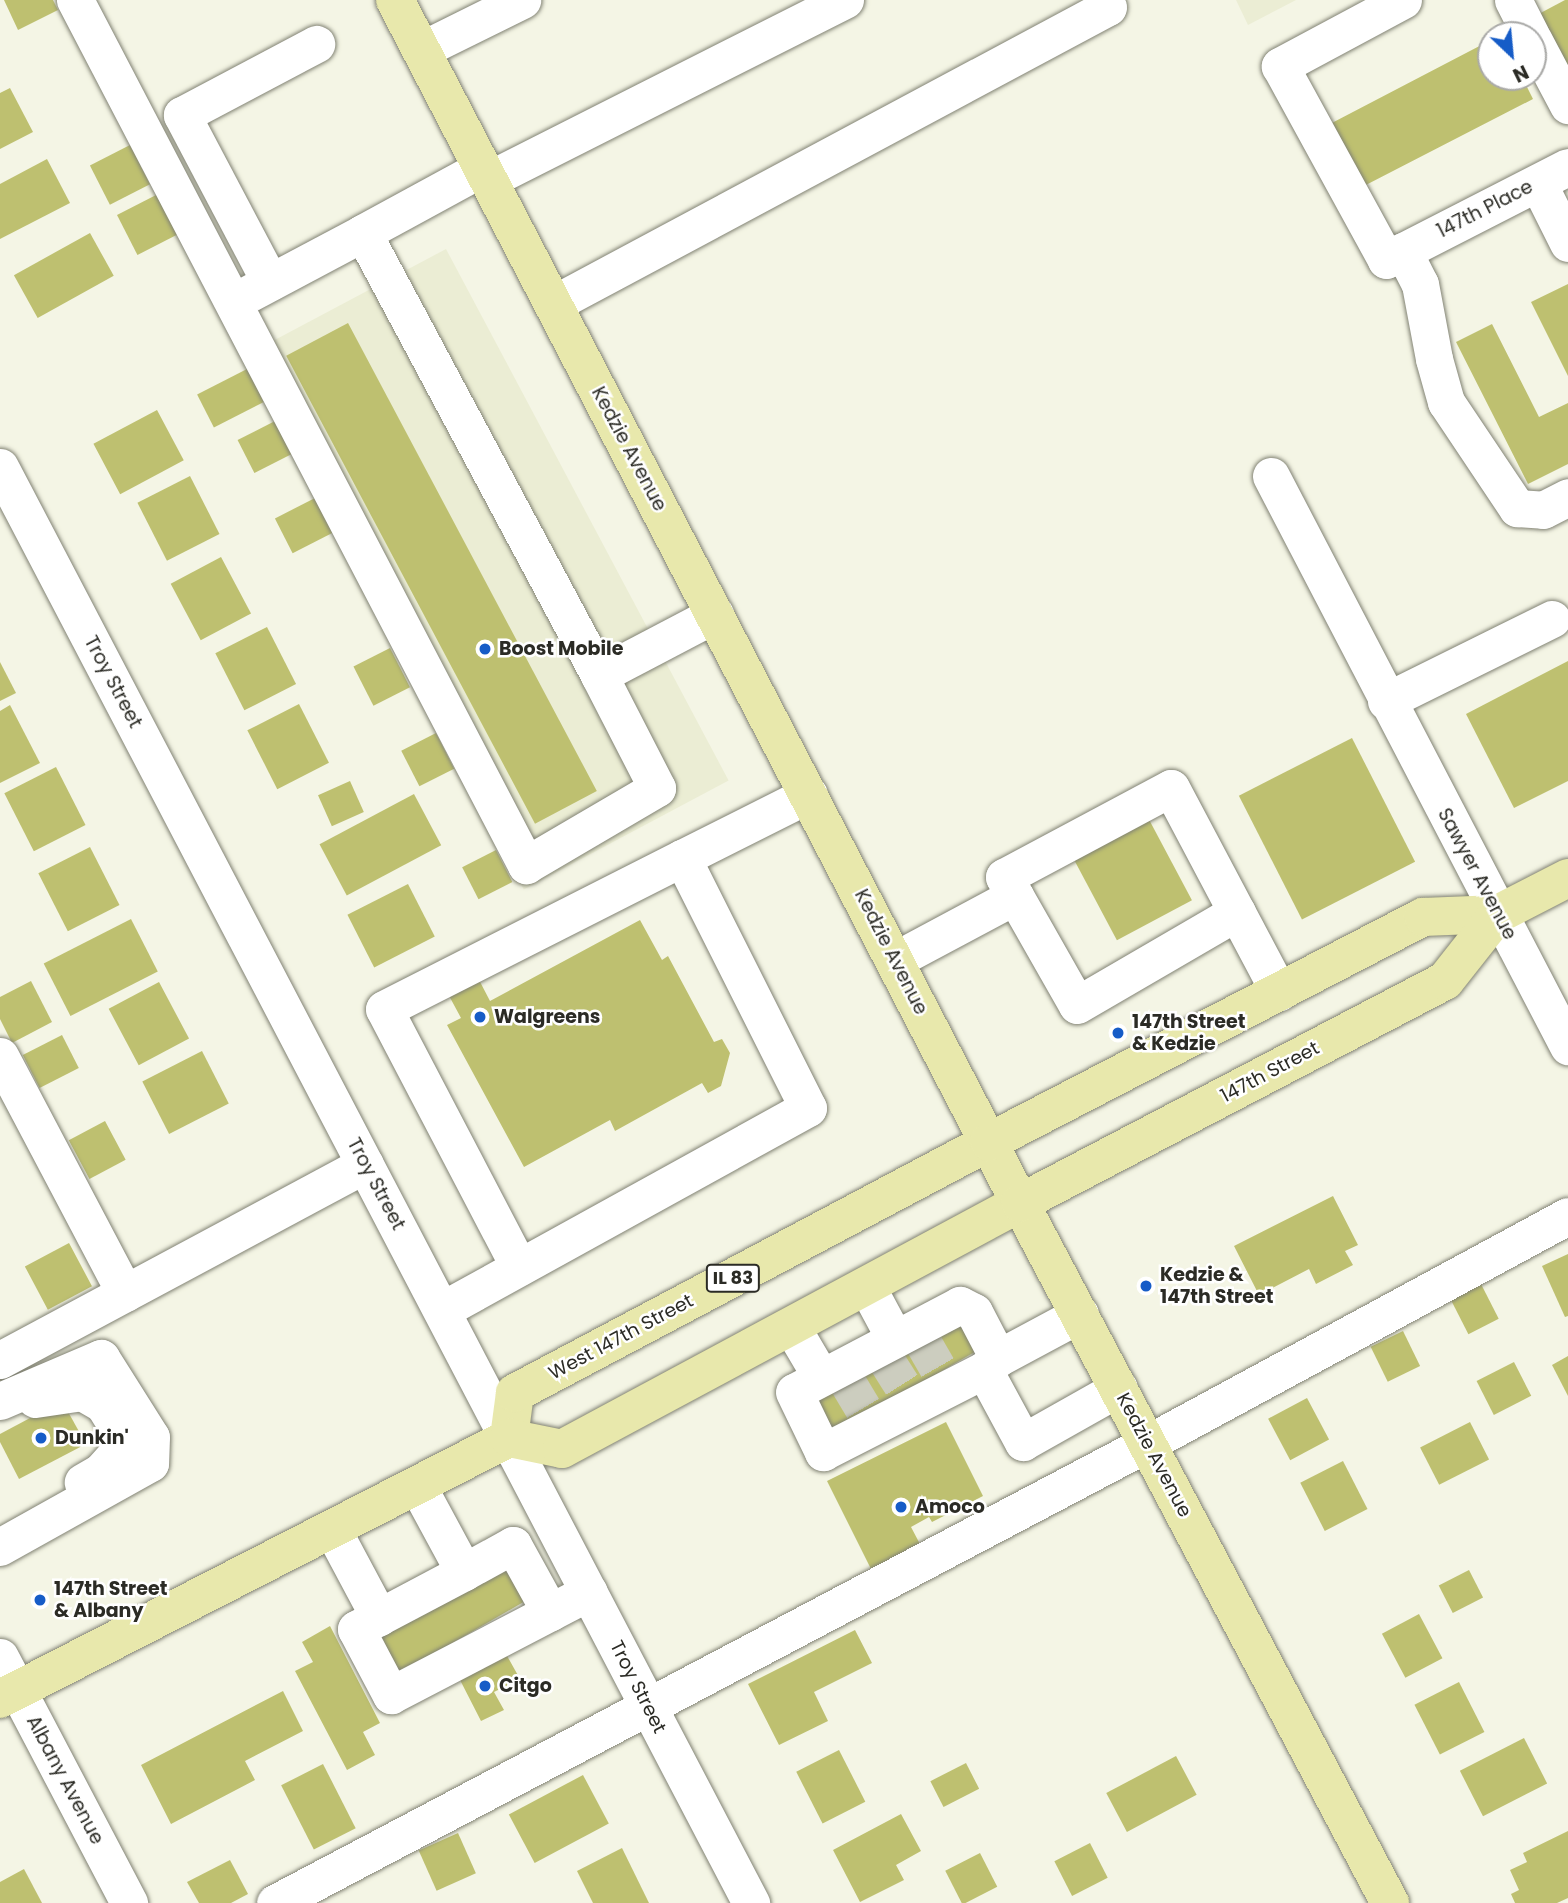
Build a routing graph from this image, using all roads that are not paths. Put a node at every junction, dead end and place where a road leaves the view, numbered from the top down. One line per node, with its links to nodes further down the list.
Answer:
1 (75, 0): 19 (street)
2 (395, 0): 10 (main road, Kedzie Avenue)
3 (522, 0): 10 (street)
4 (845, 0): 13 (street)
5 (1104, 0): 20 (street)
6 (1403, 0): 17 (street)
7 (1513, 0): 8 (street)
8 (1524, 21)
9 (317, 44): 18 (street)
10 (421, 50): 13 (main road, Kedzie Avenue)
11 (1547, 65): 12 (street)
12 (1568, 105)
13 (485, 174): 15 (street); 20 (main road, Kedzie Avenue)
14 (1553, 175): 16 (street); 17 (street, 147th Place)
15 (363, 233): 18 (street); 26 (street)
16 (1568, 243)
17 (1403, 251): 23 (street)
18 (270, 282): 19 (street)
19 (233, 303): 26 (street)
20 (553, 304): 24 (main road, Kedzie Avenue)
21 (0, 467): 39 (street, Troy Street)
22 (1271, 476): 27 (street, Sawyer Avenue)
23 (1568, 497)
24 (715, 614): 26 (street); 28 (main road, Kedzie Avenue)
25 (1552, 619): 27 (street)
26 (599, 675)
27 (1386, 701): 33 (street, Sawyer Avenue)
28 (809, 794): 29 (street); 34 (main road, Kedzie Avenue)
29 (682, 858): 42 (street); 42 (street)
30 (1568, 878): 33 (main road, 147th Street / IL 83)
31 (1014, 896): 32 (street); 32 (street); 34 (street)
32 (1237, 912): 35 (street)
33 (1498, 914): 35 (main road, 147th Street / IL 83); 36 (street, Sawyer Avenue); 40 (main road, 147th Street / IL 83)
34 (895, 960): 38 (main road, Kedzie Avenue)
35 (1279, 992): 38 (main road, 147th Street / IL 83)
36 (1568, 1046)
37 (0, 1056): 44 (street)
38 (989, 1142): 40 (main road, Kedzie Avenue); 55 (main road, West 147th Street / IL 83)
39 (365, 1164): 44 (street); 45 (street, Troy Street)
40 (1020, 1203): 43 (main road, IL 83); 46 (main road, Kedzie Avenue)
41 (1568, 1216): 56 (street)
42 (519, 1267): 45 (street)
43 (866, 1285): 47 (main road, IL 83); 48 (street)
44 (125, 1293): 49 (street)
45 (442, 1310): 55 (street, Troy Street)
46 (1080, 1314): 50 (street); 52 (main road, Kedzie Avenue)
47 (791, 1326): 51 (street); 55 (main road, IL 83)
48 (898, 1340): 50 (street); 51 (street)
49 (0, 1360)
50 (991, 1364): 51 (street); 52 (street)
51 (834, 1374)
52 (1119, 1388): 56 (main road, Kedzie Avenue)
53 (0, 1401): 59 (street)
54 (0, 1418): 59 (street)
55 (509, 1438): 57 (main road); 61 (street, Troy Street)
56 (1148, 1443): 65 (street); 69 (main road, Kedzie Avenue)
57 (417, 1485): 58 (main road); 60 (street)
58 (332, 1529): 63 (street); 64 (main road)
59 (12, 1541)
60 (464, 1572): 62 (street); 63 (street)
61 (589, 1592): 62 (street); 65 (street, Troy Street)
62 (550, 1612): 63 (street)
63 (379, 1617)
64 (6, 1682): 66 (street, Albany Avenue)
65 (649, 1706): 67 (street); 68 (street, Troy Street)
66 (129, 1903)
67 (275, 1903)
68 (751, 1903)
69 (1390, 1903)

